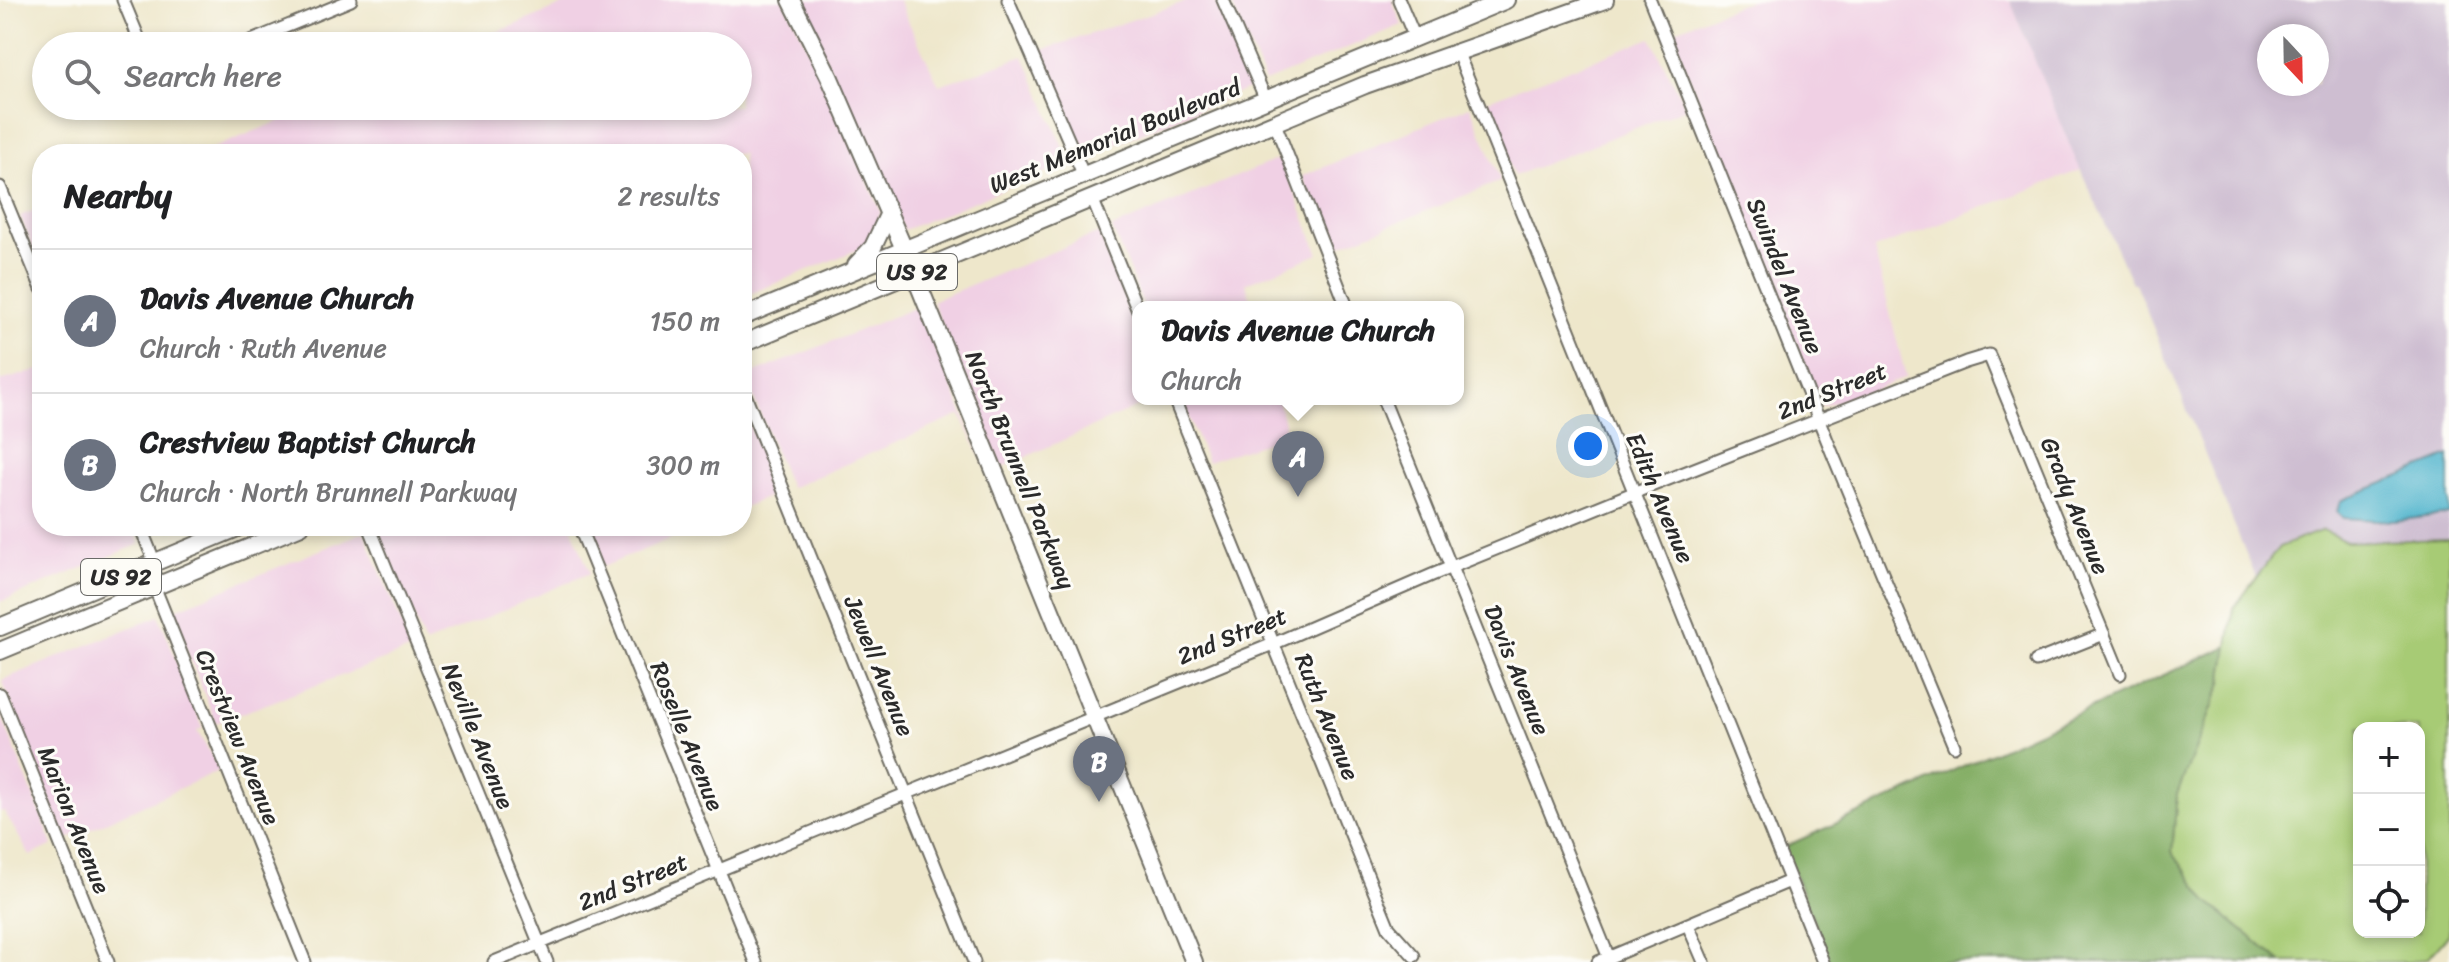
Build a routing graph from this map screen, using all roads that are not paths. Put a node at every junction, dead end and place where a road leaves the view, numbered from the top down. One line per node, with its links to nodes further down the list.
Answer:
1 (123, 0): 10 (street)
2 (351, 0): 11 (street)
3 (791, 0): 21 (main road, North Brunnell Parkway)
4 (1008, 0): 18 (street)
5 (1223, 0): 15 (street)
6 (1399, 0): 12 (street)
7 (1506, 0): 12 (main road, West Memorial Boulevard / US 92)
8 (1605, 0): 13 (main road, US 92)
9 (1650, 0): 34 (street, Swindel Avenue)
10 (136, 32)
11 (274, 32)
12 (1415, 38): 14 (main road, West Memorial Boulevard / US 92)
13 (1457, 51): 16 (main road, West Memorial Boulevard / US 92); 35 (street, Edith Avenue)
14 (1306, 83): 15 (main road, West Memorial Boulevard / US 92); 16 (main road)
15 (1266, 100): 17 (main road); 18 (main road, West Memorial Boulevard / US 92)
16 (1274, 121): 17 (main road, West Memorial Boulevard / US 92); 27 (street)
17 (1237, 137): 20 (main road, West Memorial Boulevard / US 92)
18 (1084, 176): 22 (main road, West Memorial Boulevard / US 92)
19 (0, 187): 23 (street)
20 (1092, 198): 25 (main road, West Memorial Boulevard / US 92); 26 (street)
21 (889, 213): 22 (main road, North Brunnell Parkway); 24 (main road)
22 (904, 249): 24 (main road, West Memorial Boulevard / US 92); 25 (main road, North Brunnell Parkway)
23 (32, 265)
24 (849, 272): 28 (main road, West Memorial Boulevard / US 92)
25 (913, 273): 29 (main road, West Memorial Boulevard / US 92); 51 (main road, North Brunnell Parkway)
26 (1134, 301)
27 (1345, 301)
28 (752, 313)
29 (752, 340)
30 (1989, 355): 34 (street, 2nd Street); 45 (street, Grady Avenue)
31 (1176, 405): 46 (street, Ruth Avenue)
32 (1385, 405): 42 (street, Davis Avenue)
33 (752, 412): 53 (street, Jewell Avenue)
34 (1819, 420): 35 (street, 2nd Street); 52 (street, Swindel Avenue)
35 (1633, 493): 42 (street, 2nd Street); 55 (street, Edith Avenue)
36 (144, 536): 41 (street, Crestview Avenue)
37 (218, 536): 41 (main road, US 92)
38 (276, 536): 43 (main road, US 92)
39 (373, 536): 57 (street, Neville Avenue)
40 (583, 536): 54 (street, Roselle Avenue)
41 (155, 563): 43 (street, Crestview Avenue); 44 (main road, US 92)
42 (1452, 567): 46 (street, 2nd Street); 59 (street, Davis Avenue)
43 (154, 586): 47 (main road, US 92); 61 (street, Crestview Avenue)
44 (0, 627)
45 (2104, 634): 48 (street); 49 (street, Grady Avenue)
46 (1273, 644): 51 (street, 2nd Street); 58 (street, Ruth Avenue)
47 (0, 651)
48 (2036, 661)
49 (2120, 674)
50 (0, 694): 60 (street, Marion Avenue)
51 (1095, 717): 53 (street, 2nd Street); 66 (main road, North Brunnell Parkway)
52 (1954, 746)
53 (906, 794): 54 (street, 2nd Street); 65 (street, Jewell Avenue)
54 (718, 870): 57 (street, 2nd Street); 64 (street, Roselle Avenue)
55 (1790, 881): 56 (street); 68 (street, Edith Avenue)
56 (1688, 925): 59 (street); 67 (street)
57 (538, 942): 62 (street, 2nd Street); 63 (street, Neville Avenue)
58 (1414, 956)
59 (1604, 960)
60 (108, 962)
61 (305, 962)
62 (494, 962)
63 (547, 962)
64 (756, 962)
65 (974, 962)
66 (1194, 962)
67 (1704, 962)
68 (1823, 962)

